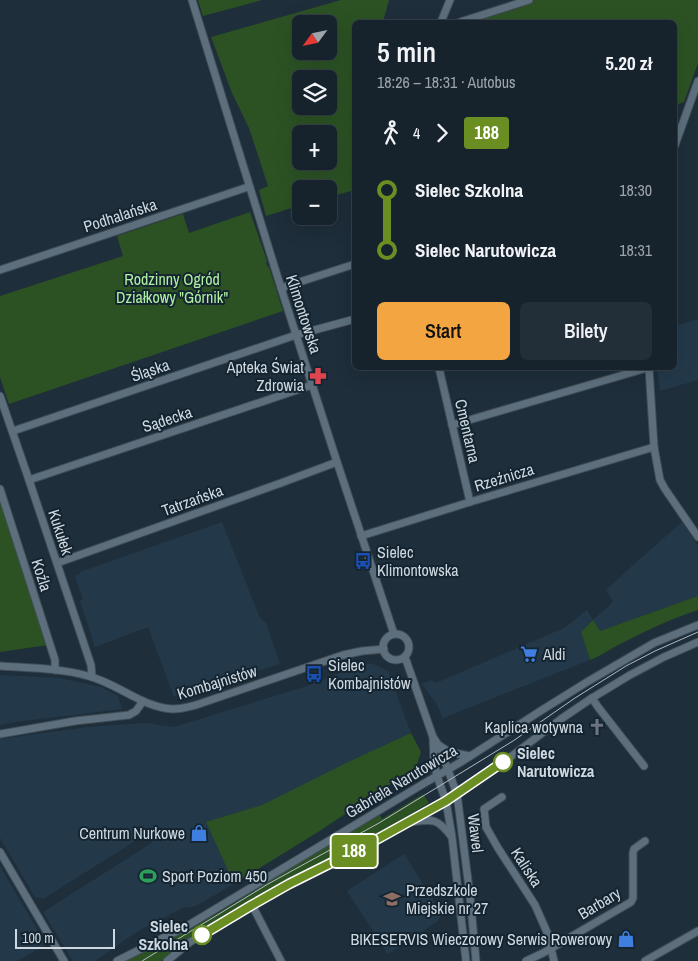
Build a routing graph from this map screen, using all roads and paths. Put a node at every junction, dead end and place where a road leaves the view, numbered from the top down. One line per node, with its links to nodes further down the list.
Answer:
1 (192, 0): 8 (street, Klimontowska)
2 (450, 0): 4 (street)
3 (528, 0): 5 (street)
4 (442, 20)
5 (466, 20)
6 (698, 81): 7 (street)
7 (677, 139)
8 (248, 187): 10 (street, Podhalańska); 11 (street, Klimontowska)
9 (352, 265): 11 (street)
10 (0, 270)
11 (280, 288): 13 (street, Klimontowska)
12 (352, 320): 13 (street, Śląska)
13 (296, 335): 17 (street, Klimontowska); 20 (street, Śląska)
14 (439, 370): 19 (street, Cmentarna)
15 (641, 370): 19 (street)
16 (648, 370): 21 (street)
17 (312, 385): 22 (street, Klimontowska); 23 (street, Sądecka)
18 (1, 400): 20 (street, Kukułek)
19 (452, 425): 25 (street, Cmentarna)
20 (13, 431): 23 (street, Kukułek)
21 (654, 447): 25 (street, Rzeźnicza); 27 (street)
22 (336, 462): 26 (street, Klimontowska); 28 (street, Tatrzańska)
23 (30, 480): 28 (street, Kukułek)
24 (0, 489): 35 (street, Koźla)
25 (470, 502): 26 (street, Rzeźnicza)
26 (362, 536): 30 (street, Klimontowska)
27 (698, 537)
28 (57, 564): 36 (street, Kukułek)
29 (698, 625): 42 (street, Gabriela Narutowicza)
30 (394, 634): 32 (street); 33 (street)
31 (698, 642): 37 (street)
32 (384, 648): 33 (street); 38 (street, Kombajnistów)
33 (405, 656): 40 (street)
34 (0, 666): 35 (street, Kombajnistów)
35 (55, 670): 36 (street, Kombajnistów)
36 (92, 677): 38 (street, Kombajnistów)
37 (592, 698): 43 (street); 46 (street)
38 (143, 701): 39 (street)
39 (0, 734)
40 (433, 737): 41 (street, Wawel); 45 (street)
41 (439, 746): 42 (street); 44 (street, Wawel)
42 (470, 756): 44 (street, Gabriela Narutowicza)
43 (644, 766)
44 (448, 770): 45 (street, Gabriela Narutowicza); 46 (street, Wawel)
45 (437, 776): 48 (street, Wawel); 57 (street, Gabriela Narutowicza)
46 (457, 794): 48 (street); 61 (street, Wawel)
47 (502, 797): 55 (street, Kaliska)
48 (446, 801): 49 (street); 50 (street, Wawel)
49 (408, 822): 50 (street); 53 (street)
50 (452, 837): 60 (street, Wawel)
51 (644, 841): 55 (street, Barbary)
52 (0, 852): 56 (street)
53 (252, 905): 58 (street); 59 (street)
54 (698, 931): 64 (street)
55 (551, 948): 62 (street, Barbary); 63 (street, Kaliska)
56 (64, 961)
57 (117, 961)
58 (167, 961)
59 (281, 961)
60 (466, 961)
61 (476, 961)
62 (526, 961)
63 (554, 961)
64 (645, 961)

